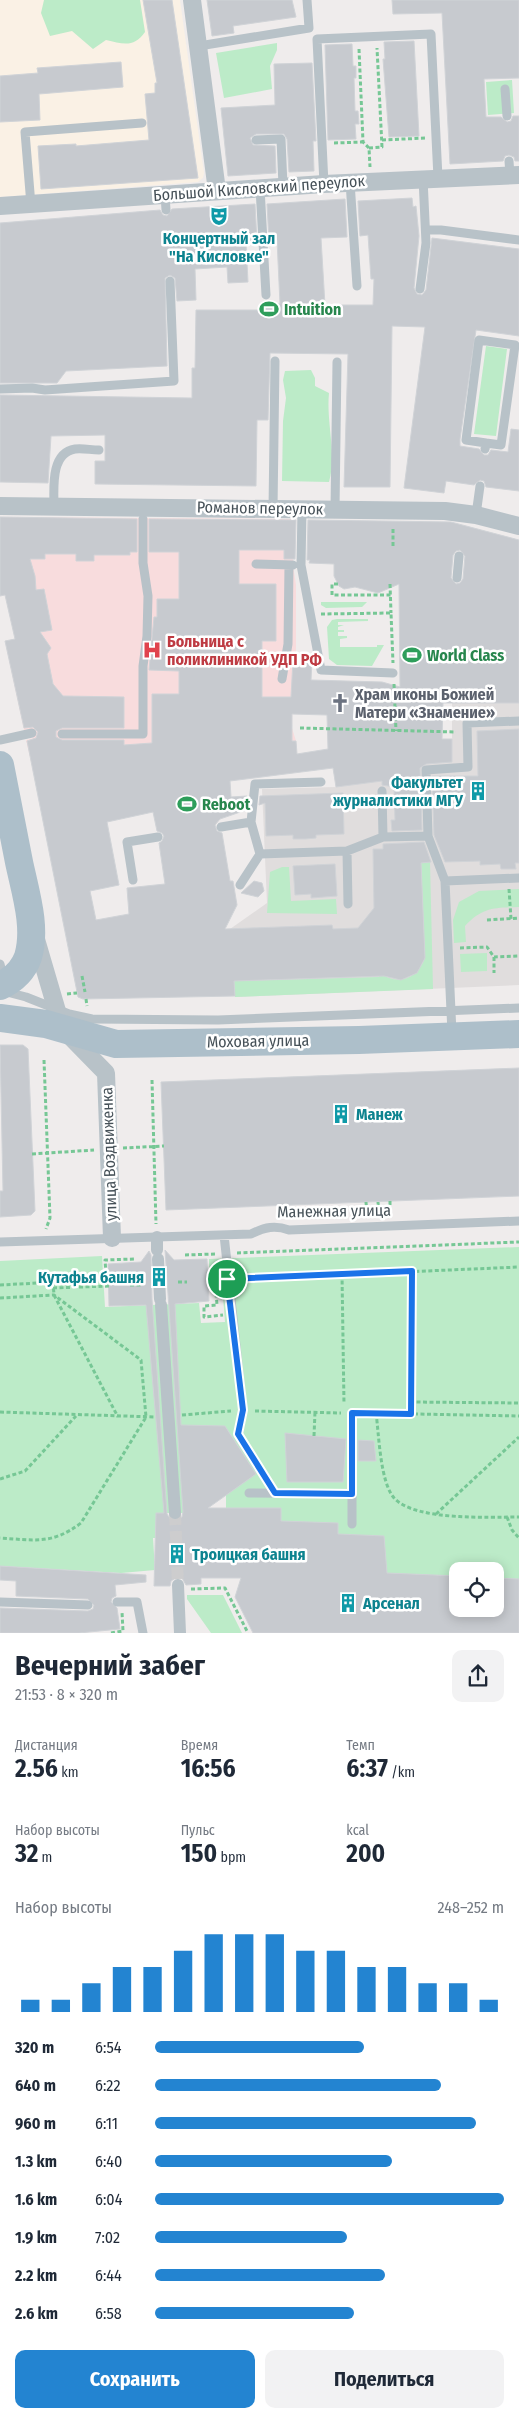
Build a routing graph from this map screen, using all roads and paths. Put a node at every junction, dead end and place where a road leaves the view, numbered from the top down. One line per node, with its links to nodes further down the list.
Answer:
1 (192, 0): 5 (street)
2 (307, 0): 5 (lane)
3 (377, 36): 4 (lane); 9 (lane); 11 (path)
4 (358, 37): 12 (path); 13 (lane)
5 (198, 46): 22 (street)
6 (505, 89): 7 (lane)
7 (506, 116)
8 (142, 123): 23 (lane)
9 (435, 138): 11 (path); 17 (lane)
10 (256, 140): 20 (lane)
11 (382, 140): 14 (path)
12 (363, 142): 13 (path); 14 (path)
13 (322, 144): 19 (lane)
14 (369, 148): 15 (path)
15 (370, 168)
16 (513, 170): 17 (street, Большой Кисловский переулок)
17 (430, 178): 18 (street, Большой Кисловский переулок); 25 (lane)
18 (350, 182): 19 (street, Большой Кисловский переулок); 28 (lane)
19 (324, 184): 20 (street, Большой Кисловский переулок)
20 (283, 186): 21 (street, Большой Кисловский переулок)
21 (260, 188): 22 (street, Большой Кисловский переулок); 30 (lane)
22 (217, 191): 23 (street, Большой Кисловский переулок)
23 (31, 205): 24 (street, Большой Кисловский переулок)
24 (0, 206)
25 (426, 230): 26 (lane); 29 (lane)
26 (519, 240)
27 (170, 281): 33 (lane)
28 (357, 286)
29 (420, 289)
30 (266, 295)
31 (275, 361): 39 (lane)
32 (337, 362): 41 (lane)
33 (0, 388)
34 (486, 446): 34 (lane)
35 (99, 450): 38 (lane)
36 (480, 486): 42 (lane)
37 (0, 506): 38 (street, Романов переулок)
38 (54, 507): 39 (street, Романов переулок)
39 (273, 509): 40 (street, Романов переулок)
40 (302, 509): 41 (street, Романов переулок); 50 (lane)
41 (335, 510): 42 (street, Романов переулок)
42 (465, 516): 44 (street, Романов переулок)
43 (143, 518): 64 (lane)
44 (519, 526)
45 (393, 529): 46 (path)
46 (393, 547)
47 (459, 556): 51 (lane)
48 (256, 564): 49 (lane)
49 (288, 565): 50 (lane); 58 (lane)
50 (301, 565): 56 (lane)
51 (458, 578)
52 (338, 584): 54 (path)
53 (390, 584): 54 (path)
54 (391, 595): 55 (path)
55 (391, 613): 56 (path); 57 (path)
56 (311, 614): 57 (lane)
57 (393, 673): 61 (path)
58 (282, 679)
59 (519, 721): 62 (lane)
60 (300, 728): 61 (path)
61 (396, 731): 62 (path)
62 (467, 732): 71 (lane)
63 (32, 733): 65 (lane)
64 (62, 734)
65 (0, 740)
66 (0, 765): 82 (main road, улица Воздвиженка)
67 (321, 782): 69 (lane)
68 (382, 791): 73 (lane)
69 (251, 822): 70 (lane); 75 (lane)
70 (221, 827)
71 (428, 836): 73 (lane); 79 (lane)
72 (158, 837): 78 (lane)
73 (383, 837): 74 (lane)
74 (347, 851): 75 (lane); 81 (lane)
75 (260, 854): 80 (lane)
76 (519, 878): 77 (lane)
77 (509, 879): 79 (lane); 84 (path)
78 (133, 880)
79 (445, 881): 86 (lane)
80 (240, 884)
81 (348, 904)
82 (29, 912): 91 (main road, улица Воздвиженка); 99 (street, улица Воздвиженка)
83 (519, 918): 84 (path)
84 (511, 919): 85 (path)
85 (487, 920)
86 (448, 948): 88 (path); 100 (lane)
87 (519, 956): 88 (path)
88 (494, 957): 89 (path)
89 (494, 973)
90 (82, 976): 92 (path)
91 (1, 981): 99 (lane)
92 (85, 992)
93 (77, 993): 94 (path)
94 (66, 994)
95 (86, 999): 96 (path)
96 (87, 1006)
97 (519, 1008): 100 (lane)
98 (0, 1018): 99 (main road, Моховая улица)
99 (58, 1018): 100 (main road, Моховая улица); 112 (street, улица Воздвиженка)
100 (451, 1024): 101 (main road, Моховая улица)
101 (519, 1034)
102 (44, 1060): 113 (path)
103 (152, 1080): 116 (path)
104 (390, 1201): 108 (path)
105 (366, 1202): 109 (path)
106 (378, 1202): 107 (path)
107 (379, 1220)
108 (390, 1220)
109 (367, 1221)
110 (519, 1221): 111 (lane, Манежная улица)
111 (224, 1235): 116 (lane, Манежная улица); 118 (lane)
112 (112, 1238): 113 (lane, Манежная улица); 116 (lane, Манежная улица)
113 (43, 1240): 114 (lane, Манежная улица)
114 (0, 1242)
115 (519, 1242): 118 (path)
116 (157, 1249): 157 (street, bridge)
117 (215, 1254): 119 (path)
118 (225, 1254): 124 (lane)
119 (185, 1255)
120 (134, 1259): 133 (path)
121 (519, 1267): 122 (path)
122 (412, 1271): 123 (path); 137 (path)
123 (342, 1274): 124 (path); 141 (path)
124 (227, 1279): 139 (lane)
125 (96, 1280): 127 (path)
126 (208, 1281): 136 (path)
127 (53, 1282): 130 (path); 133 (path)
128 (178, 1282): 129 (path)
129 (187, 1282)
130 (0, 1285)
131 (130, 1285): 132 (path)
132 (141, 1285)
133 (53, 1288): 134 (path)
134 (54, 1295): 135 (path); 148 (path); 149 (path)
135 (0, 1298)
136 (224, 1315)
137 (410, 1402): 138 (path); 144 (path)
138 (519, 1403)
139 (243, 1410): 141 (path); 146 (path); 155 (lane)
140 (0, 1412): 145 (path)
141 (315, 1412): 151 (path)
142 (352, 1413): 143 (path); 156 (lane)
143 (376, 1413): 144 (path); 158 (path)
144 (411, 1414): 147 (path)
145 (77, 1416): 148 (path); 153 (path)
146 (181, 1416)
147 (519, 1416)
148 (118, 1417): 149 (path)
149 (146, 1417): 150 (path); 162 (path)
150 (156, 1417)
151 (314, 1436)
152 (519, 1437): 158 (path)
153 (0, 1479)
154 (249, 1493): 155 (lane)
155 (275, 1493): 156 (lane)
156 (352, 1494): 161 (lane)
157 (175, 1513)
158 (436, 1514): 159 (path)
159 (507, 1517): 160 (path); 163 (path)
160 (519, 1517)
161 (352, 1524)
162 (0, 1538)
163 (519, 1538)
164 (178, 1585): 171 (street)
165 (193, 1589): 172 (path)
166 (0, 1602): 168 (lane)
167 (119, 1602): 169 (path); 170 (lane)
168 (88, 1605)
169 (111, 1633)
170 (143, 1633)
171 (180, 1633)
172 (248, 1633)

